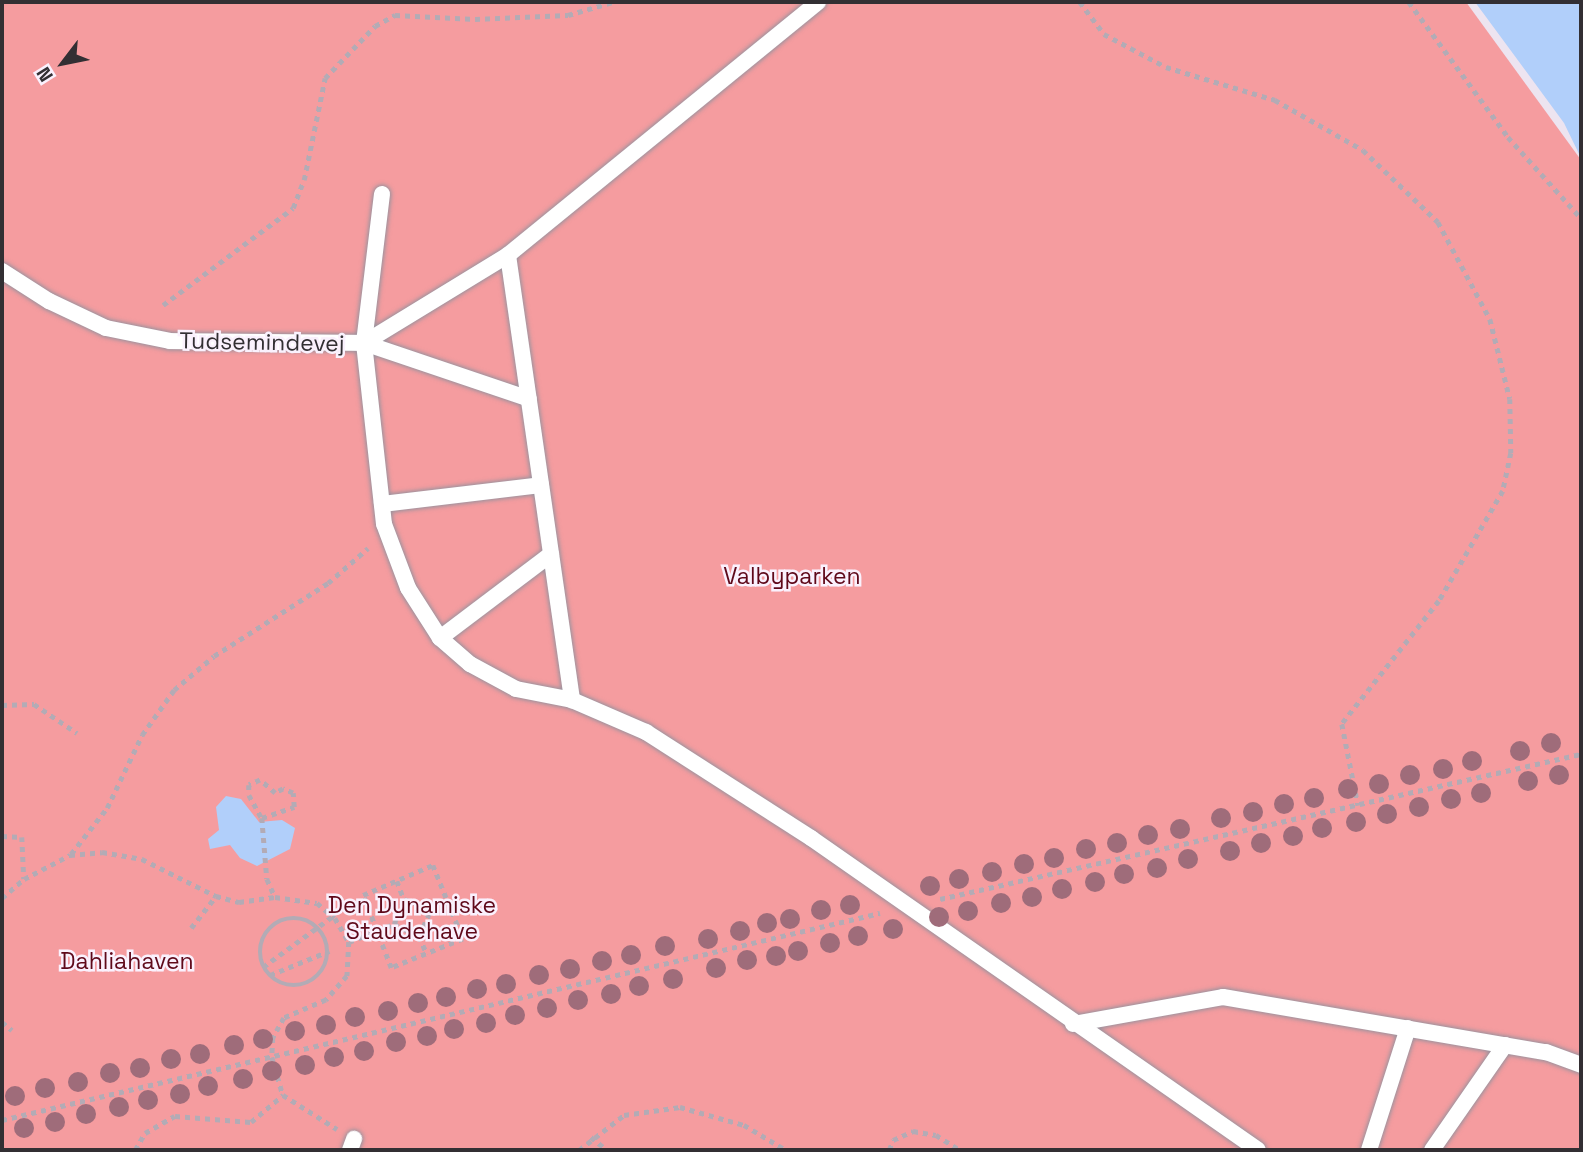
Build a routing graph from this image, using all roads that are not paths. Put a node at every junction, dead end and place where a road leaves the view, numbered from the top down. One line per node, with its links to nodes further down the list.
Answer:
1 (818, 2): 3 (lane)
2 (382, 194): 5 (lane)
3 (508, 255): 5 (lane); 6 (lane)
4 (2, 271): 5 (lane, Tudsemindevej)
5 (364, 344): 6 (lane, Tudsemindevej); 8 (lane)
6 (529, 399): 7 (lane)
7 (541, 485): 8 (lane); 9 (lane)
8 (382, 504): 10 (lane)
9 (551, 554): 10 (lane); 11 (lane)
10 (440, 638): 11 (lane)
11 (572, 700): 12 (lane)
12 (1073, 1024): 13 (lane); 16 (lane)
13 (1408, 1028): 14 (lane); 17 (lane)
14 (1505, 1045): 15 (lane); 18 (lane)
15 (1581, 1065)
16 (1258, 1150)
17 (1369, 1150)
18 (1432, 1150)

